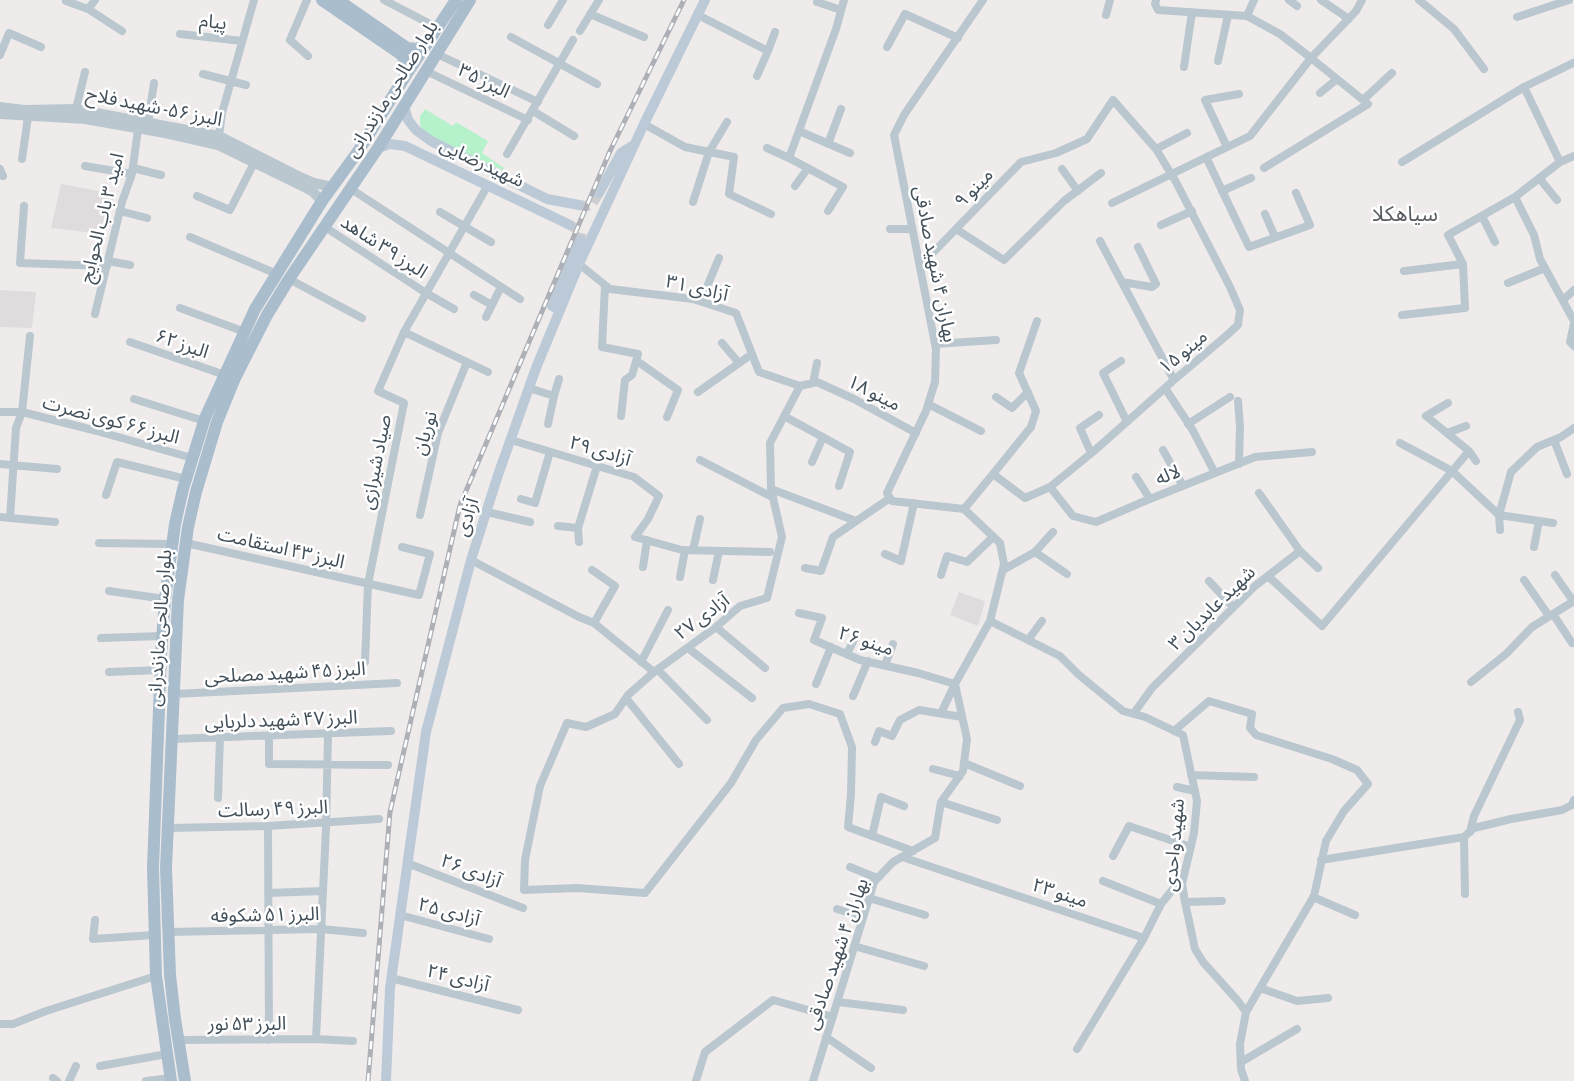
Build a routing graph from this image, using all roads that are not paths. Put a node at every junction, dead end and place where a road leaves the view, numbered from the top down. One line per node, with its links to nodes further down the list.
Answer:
1 (95, 0): 24 (street)
2 (254, 0): 44 (street)
3 (307, 0): 51 (street)
4 (322, 0): 47 (main road)
5 (338, 0): 47 (main road)
6 (384, 0): 35 (street)
7 (456, 0): 35 (main road, بلوار صالحی مازندرانی)
8 (470, 0): 48 (main road, بلوار صالحی مازندرانی)
9 (563, 0): 34 (street)
10 (598, 0): 27 (street)
11 (705, 0): 28 (main road, آزادی)
12 (844, 0): 25 (street)
13 (983, 0): 42 (street, بهاران ۴ شهید صادقی)
14 (1110, 0): 29 (street)
15 (1145, 0): 23 (street)
16 (1254, 0): 31 (street)
17 (1321, 0): 33 (street)
18 (1362, 0): 33 (street)
19 (1419, 0): 57 (street)
20 (1569, 0): 32 (street)
21 (66, 1): 24 (street)
22 (817, 2): 25 (street)
23 (1155, 2): 26 (street)
24 (88, 9): 36 (street)
25 (841, 10): 86 (street)
26 (1192, 12): 30 (street); 56 (street)
27 (590, 14): 37 (street); 41 (street)
28 (698, 15): 49 (street); 83 (main road, آزادی)
29 (1106, 15)
30 (1228, 15): 31 (street); 53 (street)
31 (1247, 16): 52 (street)
32 (1517, 16)
33 (1349, 19): 52 (street)
34 (548, 25)
35 (438, 28): 48 (main road, بلوار صالحی مازندرانی)
36 (122, 31)
37 (580, 31)
38 (775, 32): 49 (street)
39 (180, 34): 44 (street, پیام)
40 (511, 37): 54 (street)
41 (644, 37)
42 (958, 38): 46 (street); 149 (street, بهاران ۴ شهید صادقی)
43 (573, 40): 54 (street)
44 (243, 41): 65 (street)
45 (40, 47): 50 (street)
46 (887, 47)
47 (400, 49): 48 (main road); 62 (main road)
48 (432, 49): 58 (main road, بلوار صالحی مازندرانی); 62 (main road, بلوار صالحی مازندرانی); 73 (street)
49 (768, 51): 63 (street)
50 (0, 55)
51 (308, 56)
52 (1311, 58): 64 (street); 95 (street)
53 (1218, 61)
54 (561, 63): 67 (street); 73 (street)
55 (1573, 63): 69 (street)
56 (1184, 67)
57 (1484, 69)
58 (426, 71): 74 (main road, بلوار صالحی مازندرانی); 79 (street, البرز ۳۵)
59 (85, 72): 77 (street)
60 (1392, 73): 72 (street)
61 (202, 74): 65 (street)
62 (406, 75): 120 (main road, بلوار صالحی مازندرانی)
63 (757, 76)
64 (1337, 79): 70 (street); 72 (street)
65 (231, 80): 68 (street); 88 (street)
66 (154, 83): 82 (street)
67 (597, 84)
68 (246, 85)
69 (1524, 87): 105 (street); 106 (street)
70 (1320, 93)
71 (1239, 94): 95 (street)
72 (1363, 100): 110 (street)
73 (538, 102): 79 (street)
74 (404, 106): 85 (main road); 93 (main road, بلوار صالحی مازندرانی)
75 (0, 107): 77 (street, البرز ۵۶- شهید فلاح)
76 (841, 109): 91 (street)
77 (75, 113): 80 (street, البرز ۵۶- شهید فلاح); 82 (street, البرز ۵۶- شهید فلاح); 84 (street, البرز ۵۶- شهید فلاح)
78 (0, 114): 80 (street, البرز ۵۶- شهید فلاح)
79 (530, 116): 89 (street, البرز ۳۵); 99 (street)
80 (28, 117): 103 (street)
81 (727, 122): 97 (street)
82 (148, 123): 88 (street, البرز ۵۶- شهید فلاح)
83 (644, 124): 90 (main road, آزادی); 97 (street)
84 (138, 129): 107 (street, البرز ۵۶- شهید فلاح); 112 (street, امید ۳ باب الحوایج)
85 (415, 130): 92 (main road); 128 (main road, شهیدرضایی)
86 (799, 131): 91 (street); 102 (street)
87 (1187, 133): 96 (street)
88 (219, 136): 120 (street, البرز ۵۶- شهید فلاح)
89 (574, 136)
90 (634, 144): 125 (main road); 161 (main road, آزادی)
91 (828, 144): 98 (street)
92 (405, 146): 93 (main road, شهیدرضایی); 118 (main road, شهیدرضایی)
93 (378, 148): 121 (main road, بلوار صالحی مازندرانی)
94 (767, 148): 102 (street)
95 (1227, 148): 101 (street)
96 (1156, 149): 104 (street, مینو ۱۵); 114 (street, مینو ۱۵)
97 (709, 152): 131 (street); 141 (street)
98 (850, 153)
99 (508, 154)
100 (1574, 156): 106 (street)
101 (1206, 157): 114 (street); 123 (street)
102 (789, 158): 109 (street)
103 (22, 159)
104 (1021, 162): 150 (street, مینو ۹)
105 (1402, 162)
106 (1560, 162): 117 (street)
107 (254, 163): 126 (street); 130 (street, البرز ۵۶- شهید فلاح)
108 (85, 166): 112 (street)
109 (808, 168): 119 (street); 137 (street)
110 (1264, 168)
111 (1062, 169): 122 (street)
112 (132, 171): 115 (street); 135 (street, امید ۳ باب الحوایج)
113 (1101, 173): 122 (street)
114 (1171, 174): 132 (street); 138 (street, مینو ۱۵)
115 (162, 175)
116 (1251, 178): 123 (street)
117 (1539, 178): 127 (street); 129 (street)
118 (488, 185): 136 (main road, شهیدرضایی); 146 (street, صیاد شیرازی)
119 (795, 186)
120 (332, 187): 130 (main road, بلوار صالحی مازندرانی)
121 (351, 189): 147 (main road, بلوار صالحی مازندرانی); 158 (street)
122 (1078, 191): 150 (street)
123 (1222, 191): 152 (street)
124 (1296, 192): 152 (street)
125 (599, 193)
126 (197, 196)
127 (1515, 197): 142 (street); 165 (street)
128 (547, 199): 133 (main road, شهیدرضایی); 136 (main road)
129 (1557, 200)
130 (322, 201): 167 (main road, بلوار صالحی مازندرانی)
131 (693, 202)
132 (1112, 203)
133 (579, 205)
134 (24, 206): 160 (street)
135 (120, 211): 143 (street); 160 (street, امید ۳ باب الحوایج)
136 (541, 211): 144 (main road, شهیدرضایی)
137 (828, 211)
138 (1192, 211): 145 (street); 205 (street, مینو ۱۵)
139 (440, 212): 146 (street)
140 (1265, 214): 152 (street)
141 (771, 215)
142 (1482, 216): 156 (street); 162 (street)
143 (148, 218)
144 (570, 225)
145 (1161, 225)
146 (465, 227): 155 (street); 158 (street, صیاد شیرازی)
147 (325, 228): 167 (main road, بلوار صالحی مازندرانی); 173 (street, البرز ۳۹ شاهد)
148 (890, 229): 149 (street)
149 (912, 229): 164 (street, بهاران ۴ شهید صادقی)
150 (956, 229): 164 (street, مینو ۹)
151 (190, 237): 167 (street)
152 (1275, 237)
153 (580, 240): 181 (main road)
154 (1100, 241): 168 (street)
155 (491, 242)
156 (1495, 242)
157 (1138, 247): 168 (street)
158 (450, 253): 170 (street); 173 (street, صیاد شیرازی)
159 (719, 258): 177 (street)
160 (107, 263): 163 (street); 182 (street, امید ۳ باب الحوایج)
161 (579, 264): 171 (street, آزادی ۳۱); 181 (main road, آزادی)
162 (1463, 264): 166 (street); 183 (street)
163 (130, 265)
164 (920, 266): 194 (street, بهاران ۴ شهید صادقی)
165 (1545, 268): 169 (street); 176 (street)
166 (1404, 271)
167 (283, 277): 185 (street); 188 (main road, بلوار صالحی مازندرانی); 286 (main road, بلوار صالحی مازندرانی)
168 (1122, 282): 205 (street)
169 (1507, 283)
170 (501, 286): 175 (street); 178 (street)
171 (605, 286): 177 (street, آزادی ۳۱); 198 (street)
172 (1574, 290): 176 (street)
173 (426, 293): 180 (street, البرز ۳۹ شاهد); 189 (street, صیاد شیرازی)
174 (474, 295): 178 (street)
175 (520, 299)
176 (1563, 300): 187 (street)
177 (701, 301): 196 (street, آزادی ۳۱)
178 (492, 305): 184 (street)
179 (180, 308): 188 (street)
180 (454, 309)
181 (560, 310): 208 (main road, آزادی)
182 (95, 314)
183 (1402, 315)
184 (486, 317)
185 (362, 318)
186 (1037, 321): 211 (street)
187 (1574, 322): 195 (street)
188 (244, 332): 203 (main road, بلوار صالحی مازندرانی)
189 (404, 332): 199 (street); 310 (street, صیاد شیرازی)
190 (30, 336): 218 (street)
191 (996, 340): 194 (street)
192 (130, 342): 203 (street, البرز ۶۲)
193 (722, 343): 200 (street)
194 (935, 344): 216 (street, بهاران ۴ شهید صادقی)
195 (1574, 346)
196 (752, 354): 200 (street); 207 (street, آزادی ۳۱)
197 (1121, 360): 224 (street)
198 (637, 361): 220 (street); 222 (street)
199 (467, 362): 202 (street); 268 (street, نوریان)
200 (739, 363): 210 (street)
201 (817, 363): 206 (street)
202 (488, 372)
203 (225, 375): 223 (main road, بلوار صالحی مازندرانی)
204 (559, 379): 212 (street)
205 (1174, 380): 209 (street, مینو ۱۵)
206 (815, 382): 207 (street); 230 (street, مینو ۱۸)
207 (800, 386): 221 (street, آزادی ۲۷)
208 (529, 388): 212 (street); 233 (main road, آزادی)
209 (1165, 388): 224 (street, مینو ۱۵); 226 (street)
210 (698, 392)
211 (1028, 392): 213 (street); 252 (street)
212 (554, 396): 225 (street)
213 (996, 397)
214 (134, 399): 223 (street)
215 (1448, 403): 231 (street)
216 (928, 404): 229 (street); 230 (street, بهاران ۴ شهید صادقی)
217 (0, 412): 218 (street, البرز ۶۶ کوی نصرت)
218 (22, 412): 241 (street, البرز ۶۶ کوی نصرت); 247 (street)
219 (1100, 415): 240 (street)
220 (621, 416)
221 (784, 416): 232 (street); 259 (street, آزادی ۲۷)
222 (667, 417)
223 (204, 421): 241 (main road, بلوار صالحی مازندرانی)
224 (1127, 422): 240 (street, مینو ۱۵)
225 (548, 424)
226 (1188, 424): 246 (street); 251 (street)
227 (1466, 426): 231 (street)
228 (1574, 428): 234 (street)
229 (981, 431)
230 (916, 433): 262 (street, بهاران ۴ شهید صادقی)
231 (1447, 433): 237 (street)
232 (822, 438): 244 (street); 256 (street)
233 (511, 440): 238 (street, آزادی ۲۹); 267 (main road, آزادی)
234 (1554, 440): 253 (street); 269 (street)
235 (1400, 443): 250 (street)
236 (1163, 450): 257 (street)
237 (1469, 451): 243 (street); 250 (street)
238 (550, 452): 248 (street, آزادی ۲۹); 263 (street)
239 (1312, 452): 246 (street, لاله)
240 (1091, 453): 258 (street, مینو ۱۵)
241 (192, 458): 255 (main road, بلوار صالحی مازندرانی)
242 (700, 460): 259 (street)
243 (1476, 461)
244 (812, 462)
245 (0, 464): 247 (street)
246 (1239, 464): 251 (street, لاله)
247 (13, 465): 249 (street); 271 (street)
248 (597, 466): 279 (street); 283 (street, آزادی ۲۹)
249 (57, 469)
250 (1452, 471): 269 (street); 305 (street)
251 (1215, 473): 257 (street, لاله)
252 (993, 474): 258 (street, مینو ۱۵); 266 (street)
253 (1567, 474)
254 (1136, 477): 264 (street)
255 (186, 479): 261 (street); 287 (main road, بلوار صالحی مازندرانی)
256 (839, 486)
257 (1183, 486): 264 (street, لاله)
258 (1050, 487): 264 (street, لاله)
259 (771, 493): 273 (street); 321 (street, آزادی ۲۷)
260 (1259, 493): 292 (street)
261 (106, 495)
262 (890, 498): 265 (street); 273 (street)
263 (521, 499)
264 (1150, 499)
265 (914, 503): 266 (street); 295 (street)
266 (964, 509): 282 (street)
267 (487, 512): 276 (street); 296 (main road, آزادی)
268 (420, 515)
269 (1499, 515): 274 (street); 280 (street)
270 (0, 517): 271 (street)
271 (10, 518): 275 (street)
272 (700, 519): 290 (street)
273 (856, 521): 298 (street)
274 (1539, 521): 277 (street); 289 (street)
275 (55, 522)
276 (530, 522)
277 (1553, 523)
278 (558, 526): 279 (street)
279 (578, 528): 284 (street)
280 (1500, 530)
281 (1053, 532): 294 (street)
282 (993, 537): 301 (street); 303 (street)
283 (647, 540): 290 (street); 297 (street)
284 (579, 542)
285 (99, 543): 287 (street)
286 (186, 543): 310 (street, البرز ۴۳ استقامت); 332 (main road, بلوار صالحی مازندرانی)
287 (172, 544): 312 (main road, بلوار صالحی مازندرانی)
288 (402, 547): 310 (street, البرز ۴۳ استقامت)
289 (1534, 547)
290 (689, 550): 291 (street); 306 (street)
291 (719, 551): 293 (street); 307 (street)
292 (1300, 551): 299 (street); 305 (street, شهید عابدیان ۳)
293 (770, 552)
294 (1035, 552): 301 (street); 302 (street)
295 (885, 554)
296 (471, 560): 320 (street); 389 (main road, آزادی)
297 (643, 567)
298 (805, 568)
299 (1318, 568)
300 (592, 570): 320 (street)
301 (1003, 570): 318 (street)
302 (1067, 573)
303 (941, 575)
304 (1555, 575): 313 (street)
305 (1268, 576): 314 (street, شهید عابدیان ۳)
306 (680, 577)
307 (713, 580)
308 (1524, 580): 317 (street)
309 (1209, 581): 314 (street)
310 (369, 584): 333 (street, صیاد شیرازی)
311 (109, 591): 312 (street)
312 (165, 599): 323 (main road, بلوار صالحی مازندرانی)
313 (1574, 601): 317 (street)
314 (1233, 607): 352 (street, شهید عابدیان ۳)
315 (667, 610): 334 (street)
316 (799, 613): 328 (street, مینو ۲۶)
317 (1551, 615): 326 (street); 341 (street)
318 (990, 621): 325 (street); 344 (street)
319 (1042, 621): 325 (street)
320 (594, 623): 334 (street)
321 (716, 627): 329 (street, آزادی ۲۷); 337 (street)
322 (857, 633): 330 (street)
323 (162, 636): 324 (street); 331 (main road, بلوار صالحی مازندرانی)
324 (101, 638)
325 (1028, 640): 352 (street)
326 (1572, 643)
327 (893, 644): 336 (street)
328 (831, 647): 330 (street, مینو ۲۶); 343 (street)
329 (688, 648): 339 (street, آزادی ۲۷); 348 (street)
330 (848, 654): 335 (street, مینو ۲۶)
331 (161, 655): 332 (main road); 338 (main road, بلوار صالحی مازندرانی)
332 (176, 656): 346 (main road, بلوار صالحی مازندرانی)
333 (365, 662)
334 (641, 662): 339 (street)
335 (868, 662): 336 (street, مینو ۲۶); 345 (street)
336 (885, 665): 344 (street, مینو ۲۶)
337 (765, 668)
338 (160, 670): 340 (street); 349 (main road, بلوار صالحی مازندرانی)
339 (656, 671): 347 (street, آزادی ۲۷); 354 (street)
340 (109, 672)
341 (1471, 682)
342 (397, 683): 346 (street, البرز ۴۵ شهید مصلحی)
343 (817, 684)
344 (955, 684): 351 (street); 353 (street, بهاران ۴ شهید صادقی)
345 (853, 696)
346 (174, 697): 349 (main road); 360 (main road, بلوار صالحی مازندرانی)
347 (626, 698): 363 (street); 383 (street, آزادی ۲۷)
348 (752, 698)
349 (159, 699): 413 (main road, بلوار صالحی مازندرانی)
350 (1518, 712): 382 (street)
351 (941, 713): 353 (street); 361 (street)
352 (1134, 713): 356 (street)
353 (962, 717): 362 (street, بهاران ۴ شهید صادقی)
354 (708, 720)
355 (391, 731): 357 (street, البرز ۴۷ شهید دلربایی)
356 (1174, 731): 367 (street, شهید واحدی); 388 (street)
357 (328, 734): 358 (street, البرز ۴۷ شهید دلربایی); 365 (street)
358 (269, 736): 359 (street, البرز ۴۷ شهید دلربایی); 365 (street)
359 (220, 738): 360 (street, البرز ۴۷ شهید دلربایی); 373 (street)
360 (172, 739): 381 (main road, بلوار صالحی مازندرانی)
361 (875, 741)
362 (964, 763): 368 (street, بهاران ۴ شهید صادقی); 370 (street)
363 (679, 764)
364 (388, 765): 365 (street)
365 (327, 766): 379 (street)
366 (933, 769): 368 (street)
367 (1191, 775): 369 (street); 372 (street, شهید واحدی)
368 (960, 776): 375 (street, بهاران ۴ شهید صادقی)
369 (1254, 777)
370 (1020, 786)
371 (1177, 787): 372 (street)
372 (1195, 791): 384 (street, شهید واحدی)
373 (218, 798)
374 (1574, 800): 382 (street)
375 (941, 802): 378 (street); 385 (street, بهاران ۴ شهید صادقی)
376 (904, 806): 383 (street)
377 (379, 819): 379 (street, البرز ۴۹ رسالت)
378 (997, 820)
379 (326, 823): 380 (street, البرز ۴۹ رسالت); 394 (street)
380 (268, 826): 381 (street, البرز ۴۹ رسالت); 395 (street)
381 (168, 828): 411 (main road, بلوار صالحی مازندرانی)
382 (1467, 834): 388 (street); 396 (street)
383 (872, 836): 385 (street)
384 (1191, 847): 386 (street); 393 (street, شهید واحدی)
385 (913, 851): 387 (street, بهاران ۴ شهید صادقی)
386 (1113, 856)
387 (902, 857): 391 (street, بهاران ۴ شهید صادقی); 414 (street, مینو ۲۳)
388 (1321, 860): 397 (street)
389 (407, 863): 402 (street, آزادی ۲۶); 404 (main road, آزادی)
390 (850, 867): 391 (street)
391 (877, 878): 398 (street, بهاران ۴ شهید صادقی)
392 (1103, 880): 401 (street)
393 (1182, 884): 400 (street, شهید واحدی); 401 (street)
394 (323, 891): 395 (street); 409 (street)
395 (268, 893): 410 (street)
396 (1465, 894)
397 (1313, 897): 406 (street); 420 (street)
398 (869, 898): 405 (street); 407 (street, بهاران ۴ شهید صادقی)
399 (1222, 901): 400 (street)
400 (1185, 902): 425 (street, شهید واحدی)
401 (1161, 904): 414 (street)
402 (523, 908)
403 (837, 909): 407 (street)
404 (400, 915): 415 (street, آزادی ۲۵); 419 (main road, آزادی)
405 (925, 915)
406 (1355, 915)
407 (863, 916): 416 (street, بهاران ۴ شهید صادقی)
408 (95, 920): 413 (street)
409 (321, 929): 410 (street, البرز ۵۱ شکوفه); 412 (street, البرز ۵۱ شکوفه); 430 (street)
410 (268, 930): 411 (street, البرز ۵۱ شکوفه); 431 (street)
411 (168, 932): 432 (main road, بلوار صالحی مازندرانی)
412 (363, 933)
413 (154, 935): 418 (main road, بلوار صالحی مازندرانی)
414 (1144, 937): 434 (street)
415 (489, 939)
416 (854, 946): 417 (street); 422 (street, بهاران ۴ شهید صادقی)
417 (924, 966)
418 (156, 976): 427 (street); 435 (main road, بلوار صالحی مازندرانی)
419 (391, 978): 423 (street, آزادی ۲۴); 444 (main road, آزادی)
420 (1260, 988): 421 (street); 425 (street)
421 (1328, 998)
422 (838, 1003): 424 (street); 426 (street, بهاران ۴ شهید صادقی)
423 (518, 1010)
424 (903, 1010)
425 (1246, 1012): 436 (street)
426 (833, 1017): 429 (street, بهاران ۴ شهید صادقی); 445 (street)
427 (0, 1024)
428 (1297, 1029): 436 (street)
429 (826, 1037): 439 (street); 446 (street, بهاران ۴ شهید صادقی)
430 (316, 1039): 431 (street, البرز ۵۳ نور); 433 (street, البرز ۵۳ نور)
431 (269, 1040): 432 (street, البرز ۵۳ نور)
432 (178, 1041): 443 (main road, بلوار صالحی مازندرانی)
433 (353, 1041)
434 (1077, 1049)
435 (167, 1054): 438 (street); 440 (main road, بلوار صالحی مازندرانی)
436 (1241, 1062): 447 (street)
437 (76, 1066): 441 (street)
438 (100, 1066)
439 (871, 1068)
440 (171, 1080): 442 (street)
441 (69, 1081)
442 (146, 1081)
443 (185, 1081)
444 (386, 1081)
445 (696, 1081)
446 (813, 1081)
447 (1245, 1081)

